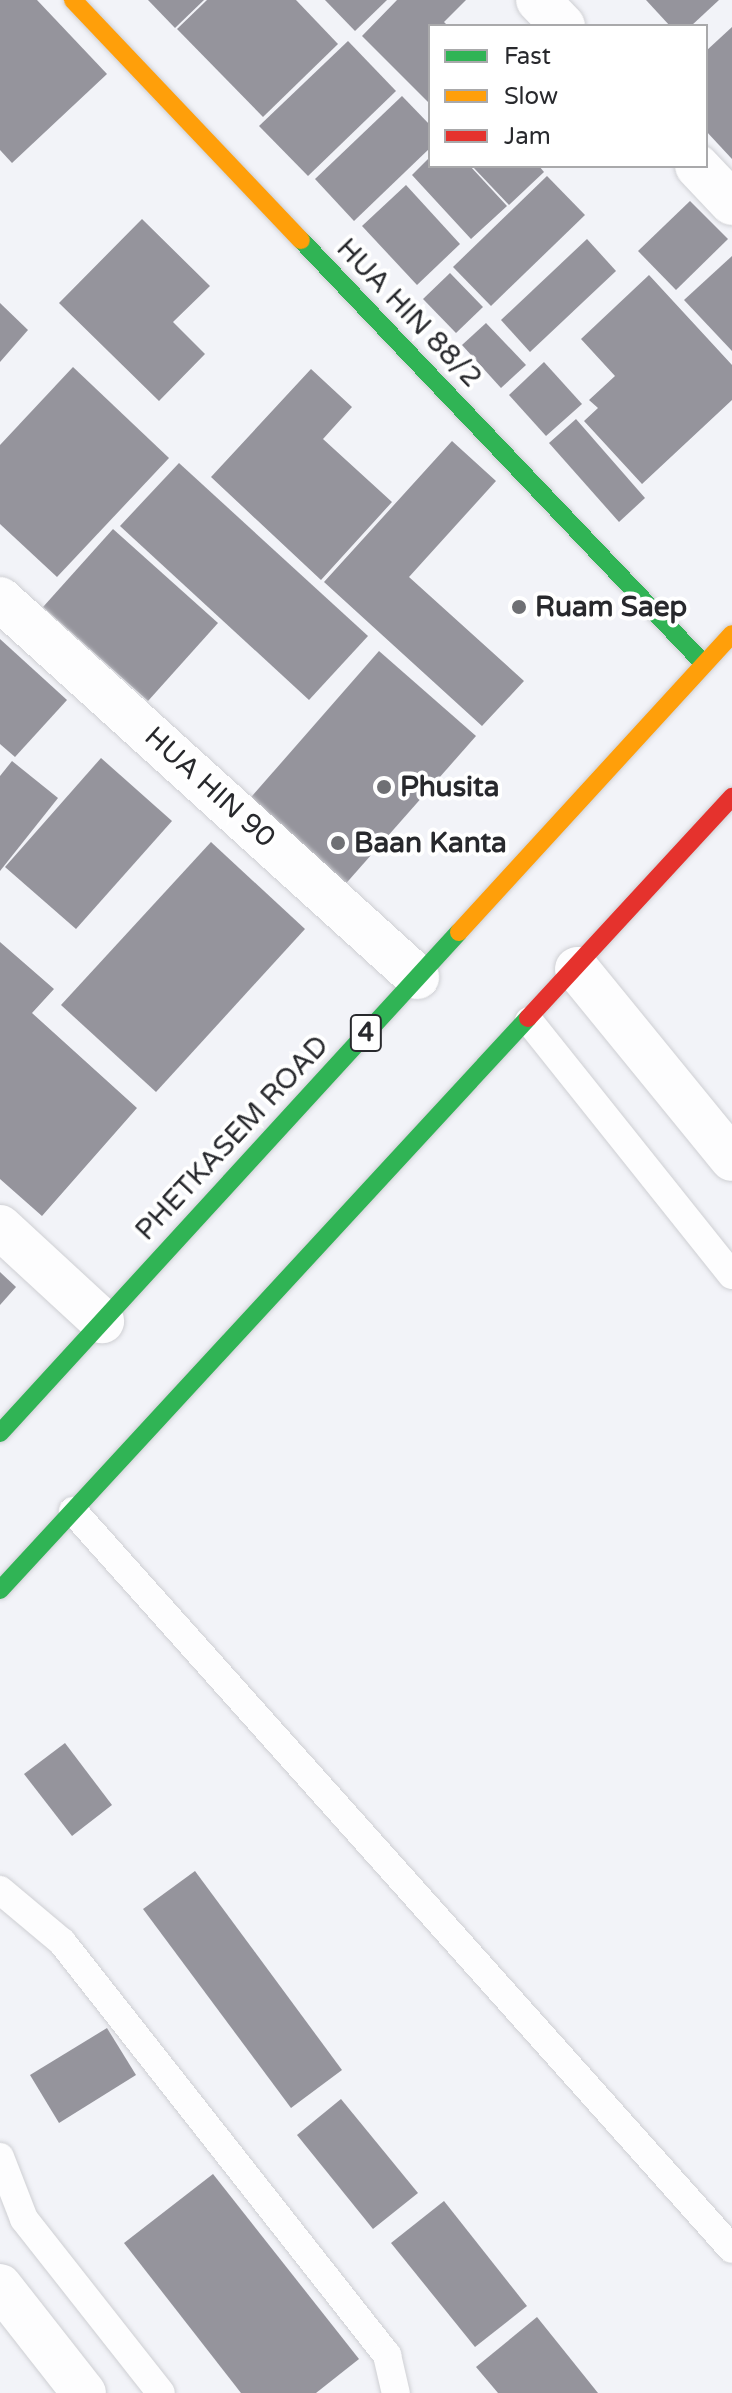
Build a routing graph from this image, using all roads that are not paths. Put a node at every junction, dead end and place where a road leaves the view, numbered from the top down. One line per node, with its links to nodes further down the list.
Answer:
1 (73, 0): 8 (main road, HUA HIN 88/2)
2 (538, 0): 3 (street)
3 (561, 24)
4 (699, 168): 5 (street)
5 (732, 203)
6 (0, 599): 11 (street, HUA HIN 90)
7 (732, 634): 8 (main road, PHETKASEM ROAD / 4)
8 (704, 664): 11 (main road, PHETKASEM ROAD / 4)
9 (732, 797): 10 (main road)
10 (577, 969): 12 (main road); 13 (street)
11 (417, 977): 16 (main road, PHETKASEM ROAD / 4)
12 (529, 1021): 15 (lane); 18 (main road)
13 (732, 1159)
14 (0, 1227): 16 (street)
15 (732, 1275)
16 (102, 1321): 17 (main road, PHETKASEM ROAD / 4)
17 (0, 1433)
18 (73, 1511): 19 (main road); 22 (lane)
19 (0, 1590)
20 (0, 1890): 26 (lane)
21 (0, 2157): 25 (lane)
22 (732, 2249)
23 (0, 2286): 24 (street)
24 (84, 2393)
25 (161, 2393)
26 (396, 2393)

